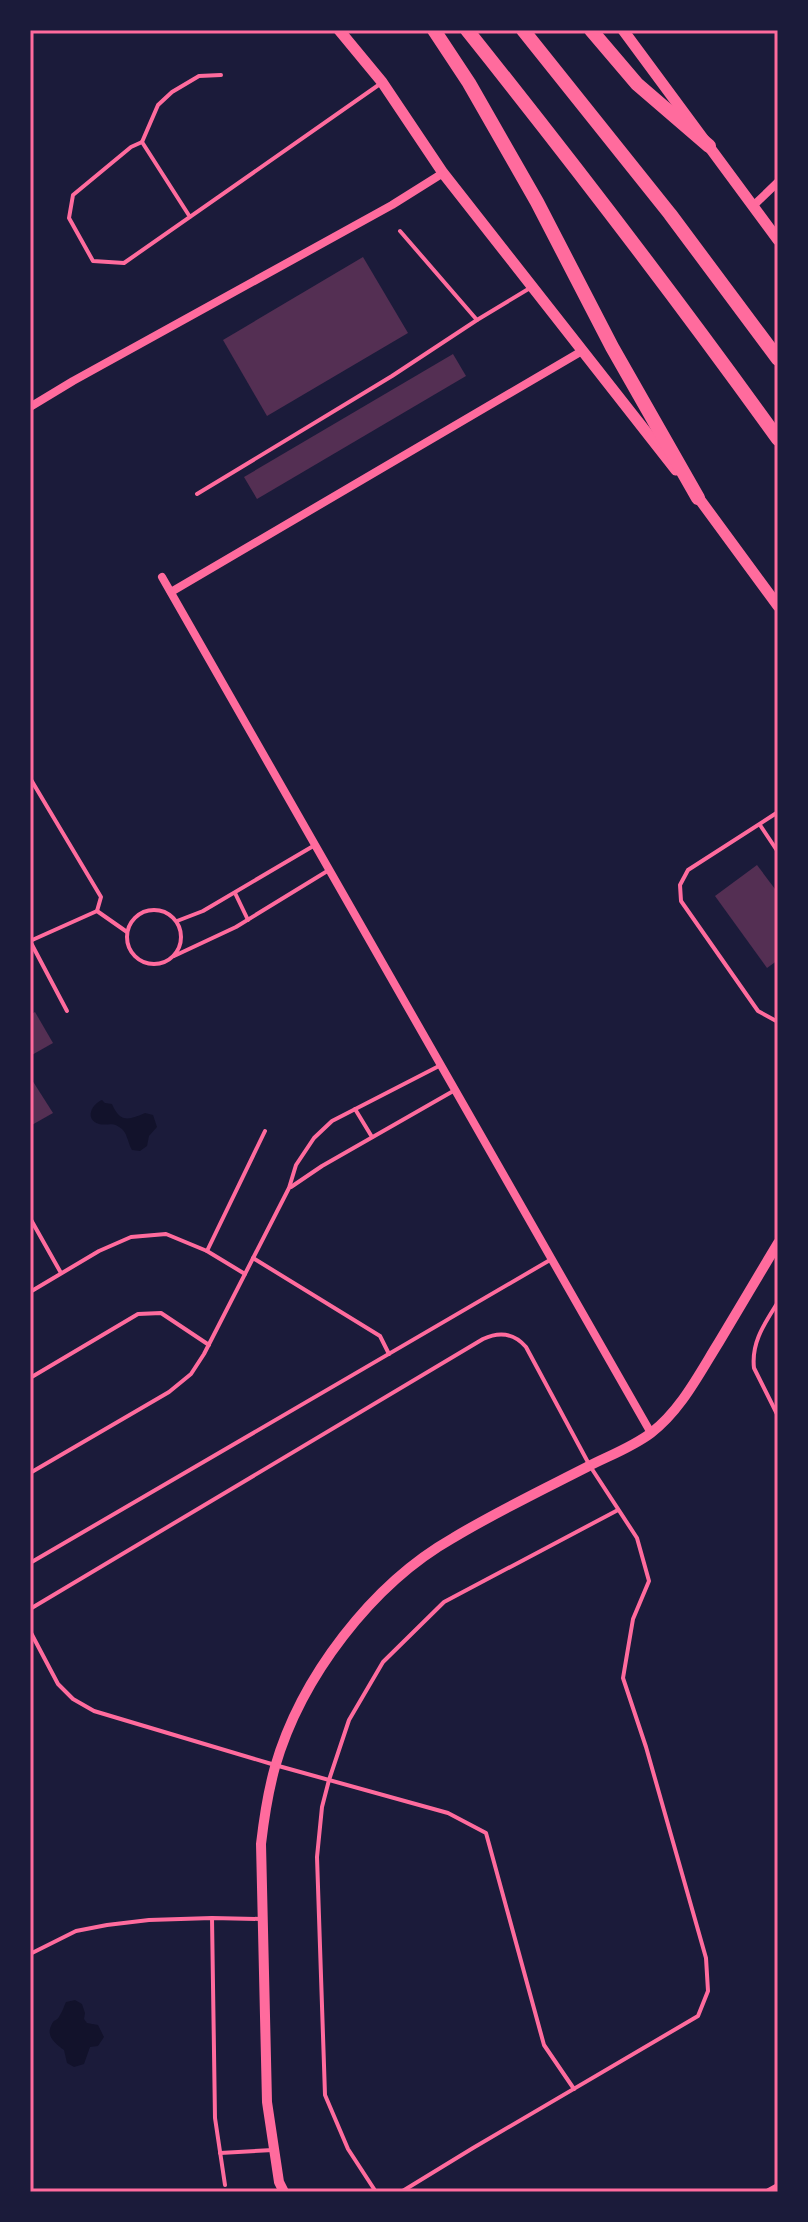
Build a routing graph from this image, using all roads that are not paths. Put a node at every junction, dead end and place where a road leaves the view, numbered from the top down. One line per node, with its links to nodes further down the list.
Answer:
1 (339, 30): 8 (main road)
2 (434, 30): 24 (highway)
3 (467, 30): 22 (highway)
4 (523, 30): 20 (highway)
5 (591, 30): 10 (highway)
6 (623, 30): 10 (main road)
7 (221, 75): 9 (lane)
8 (382, 82): 11 (main road); 14 (lane)
9 (142, 142): 14 (lane); 14 (lane)
10 (709, 146): 13 (main road)
11 (443, 173): 17 (main road); 21 (street)
12 (778, 182): 13 (street)
13 (753, 206): 16 (main road)
14 (190, 217)
15 (400, 231): 18 (lane)
16 (778, 240)
17 (533, 287): 18 (lane); 19 (main road)
18 (477, 320): 23 (lane)
19 (582, 351): 24 (main road); 26 (street)
20 (778, 359)
21 (30, 407)
22 (778, 439)
23 (197, 494)
24 (698, 498): 27 (main road)
25 (162, 577): 26 (street)
26 (171, 592): 31 (street)
27 (778, 606)
28 (30, 778): 35 (lane)
29 (778, 812): 30 (lane)
30 (760, 825): 32 (lane); 42 (lane)
31 (315, 845): 33 (street); 34 (lane)
32 (778, 852)
33 (329, 870): 36 (lane); 43 (street)
34 (235, 892): 36 (lane); 37 (lane)
35 (97, 911): 38 (lane); 39 (lane)
36 (248, 920): 40 (lane)
37 (177, 921): 38 (lane); 40 (lane)
38 (127, 932): 40 (lane)
39 (30, 941): 41 (lane)
40 (174, 956)
41 (67, 1011)
42 (778, 1022)
43 (441, 1065): 44 (street); 45 (lane)
44 (455, 1090): 47 (lane); 53 (street)
45 (355, 1109): 47 (lane); 48 (lane)
46 (265, 1131): 51 (lane)
47 (372, 1137): 48 (lane)
48 (289, 1188): 52 (lane)
49 (30, 1218): 54 (lane)
50 (778, 1243): 62 (street)
51 (207, 1251): 54 (lane); 55 (lane)
52 (253, 1258): 55 (lane); 59 (lane)
53 (551, 1259): 59 (lane); 62 (street)
54 (61, 1273): 56 (lane)
55 (245, 1274): 58 (lane)
56 (30, 1292)
57 (778, 1302): 61 (lane)
58 (209, 1345): 60 (lane); 64 (lane)
59 (389, 1354): 66 (lane)
60 (30, 1378)
61 (778, 1416)
62 (651, 1433): 63 (street)
63 (590, 1466): 65 (lane); 67 (lane); 69 (street)
64 (30, 1473)
65 (618, 1510): 70 (lane); 74 (lane)
66 (30, 1563)
67 (30, 1609)
68 (30, 1631): 69 (lane)
69 (275, 1765): 70 (lane); 72 (street)
70 (329, 1780): 74 (lane); 79 (lane)
71 (212, 1918): 72 (lane); 73 (lane); 76 (lane)
72 (263, 1919): 75 (street)
73 (30, 1954)
74 (574, 2089): 80 (lane)
75 (275, 2150): 76 (lane); 78 (street)
76 (220, 2153): 77 (lane)
77 (225, 2185)
78 (284, 2192)
79 (376, 2192)
80 (401, 2192)

